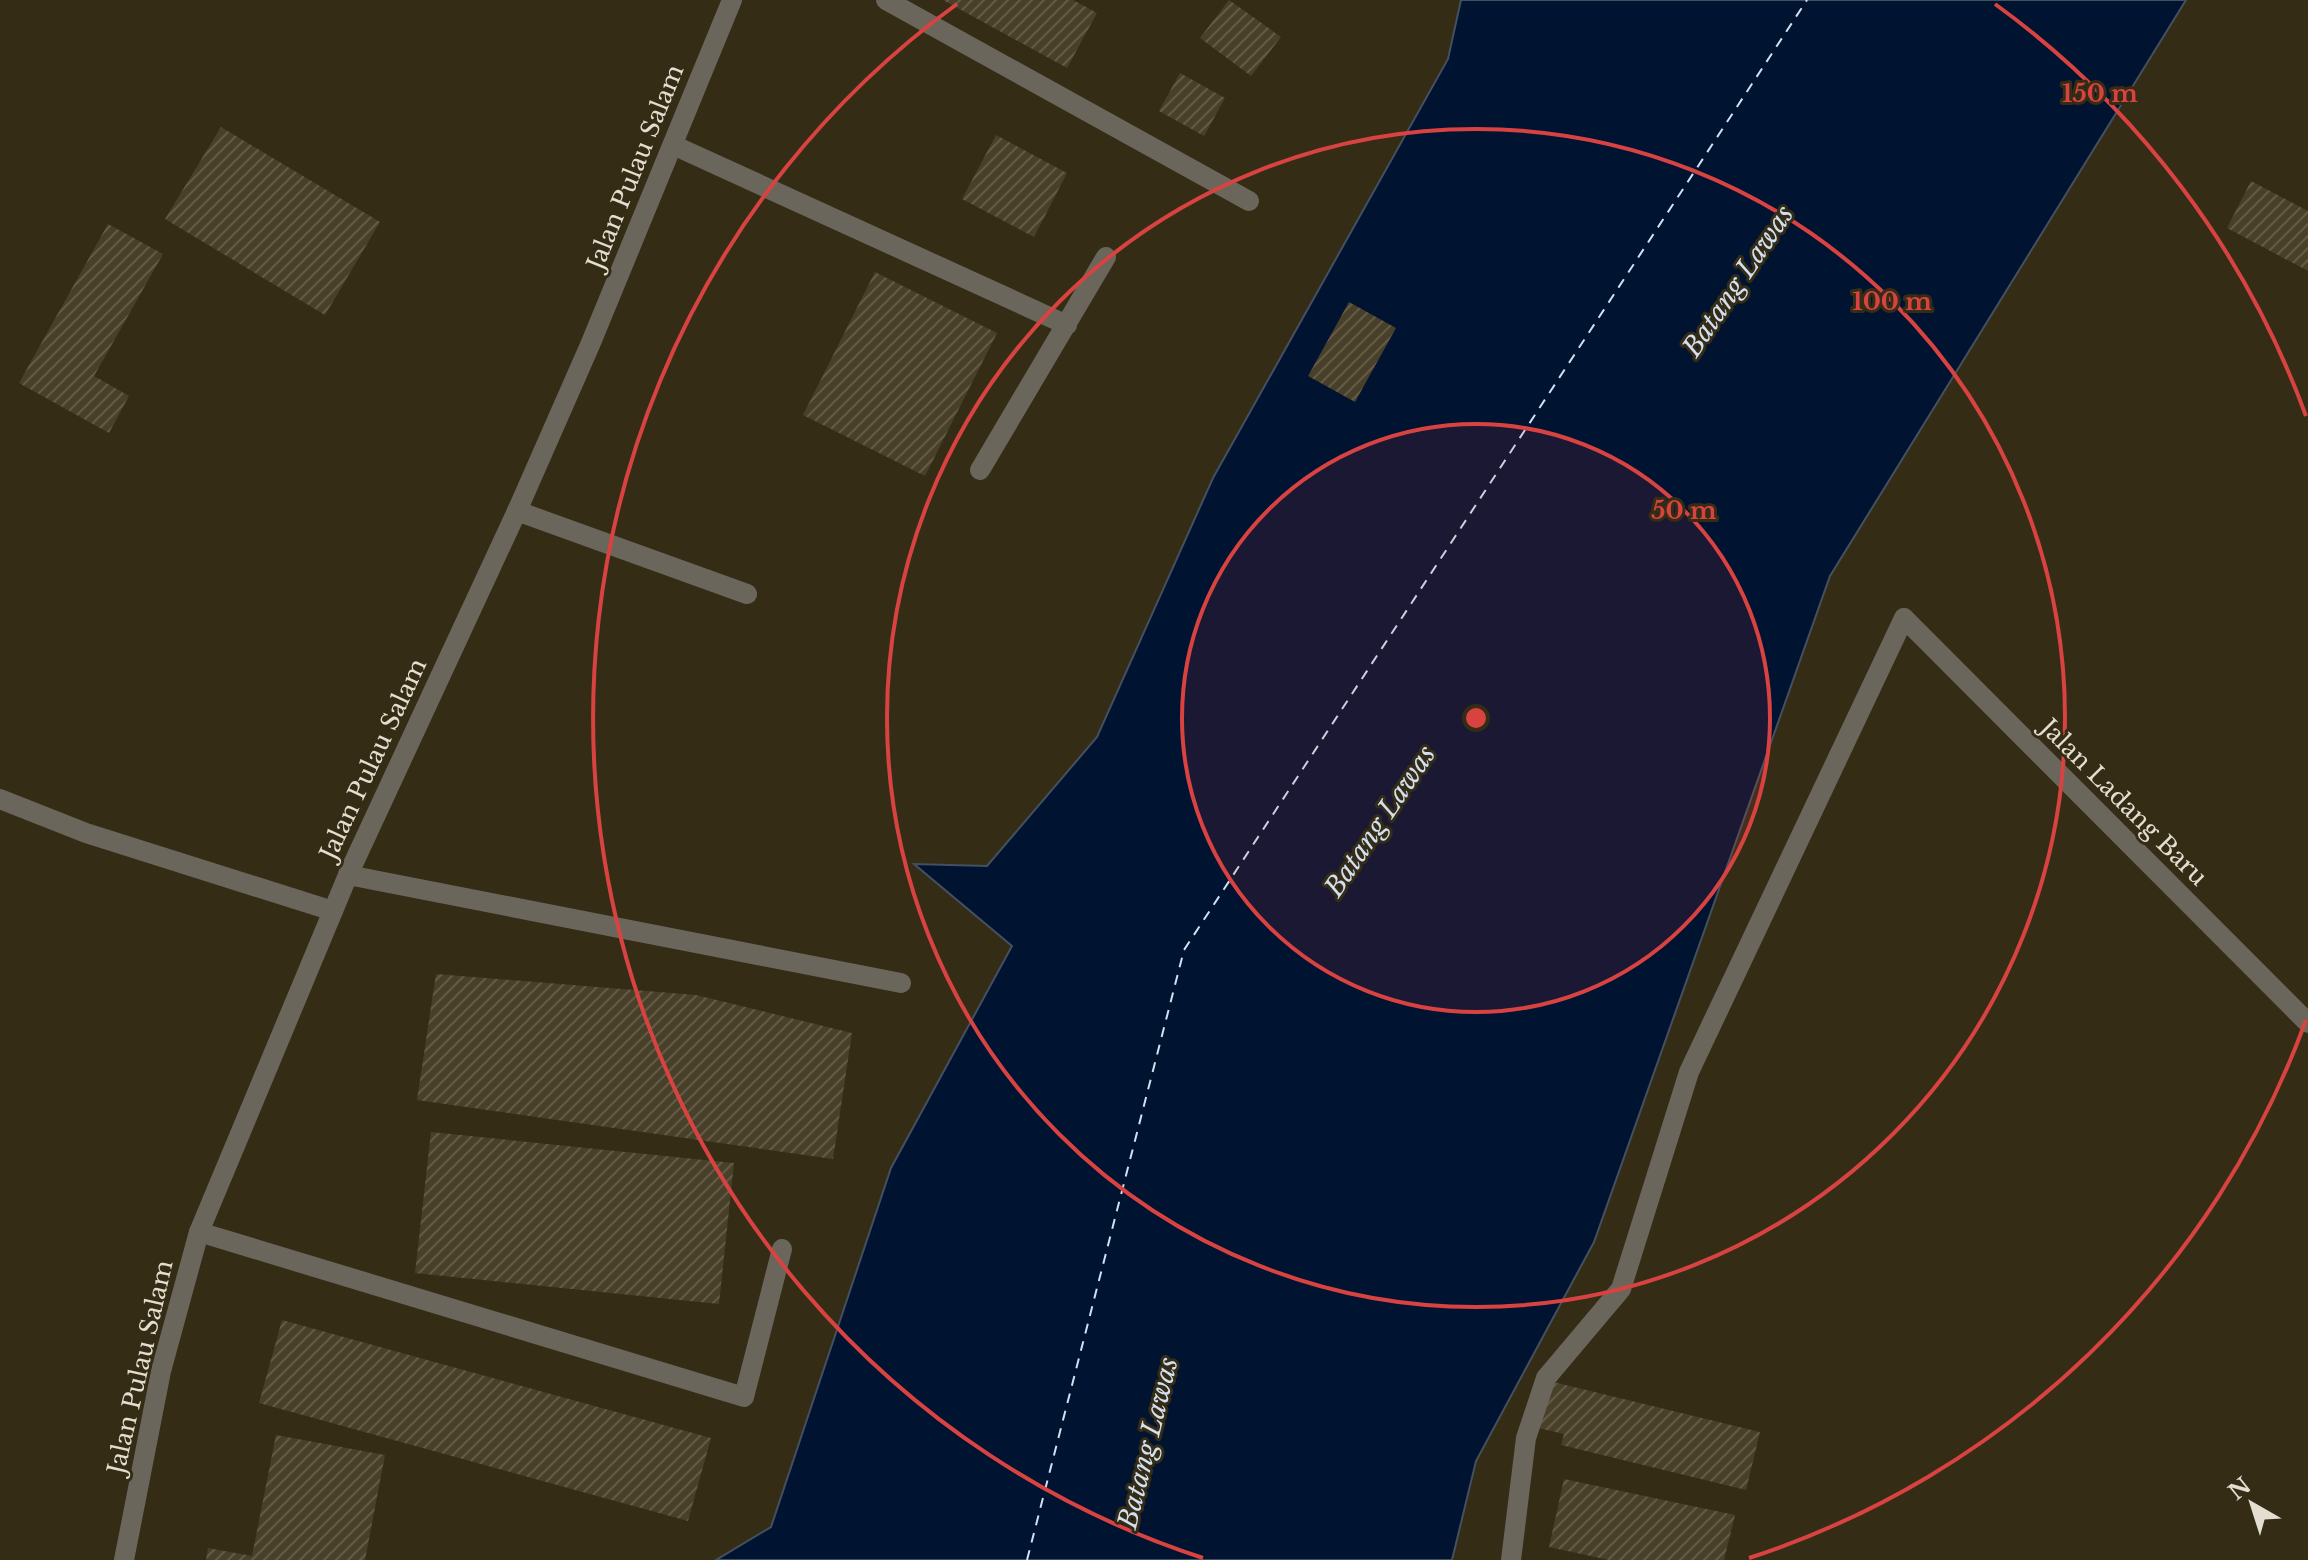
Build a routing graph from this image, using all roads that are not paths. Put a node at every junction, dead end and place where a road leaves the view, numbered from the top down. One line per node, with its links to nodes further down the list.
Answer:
1 (732, 0): 3 (street, Jalan Pulau Salam)
2 (886, 0): 4 (street)
3 (673, 145): 6 (street); 8 (street, Jalan Pulau Salam)
4 (1249, 201)
5 (1106, 257): 6 (street)
6 (1067, 325): 7 (street)
7 (980, 470)
8 (517, 511): 9 (street); 11 (street, Jalan Pulau Salam)
9 (747, 594)
10 (0, 799): 12 (street)
11 (348, 875): 12 (street, Jalan Pulau Salam); 13 (street)
12 (333, 911): 15 (street, Jalan Pulau Salam)
13 (901, 983)
14 (2308, 1023): 18 (street, Jalan Ladang Baru)
15 (199, 1232): 16 (street); 17 (street, Jalan Pulau Salam)
16 (782, 1249)
17 (124, 1560)
18 (1511, 1560)

